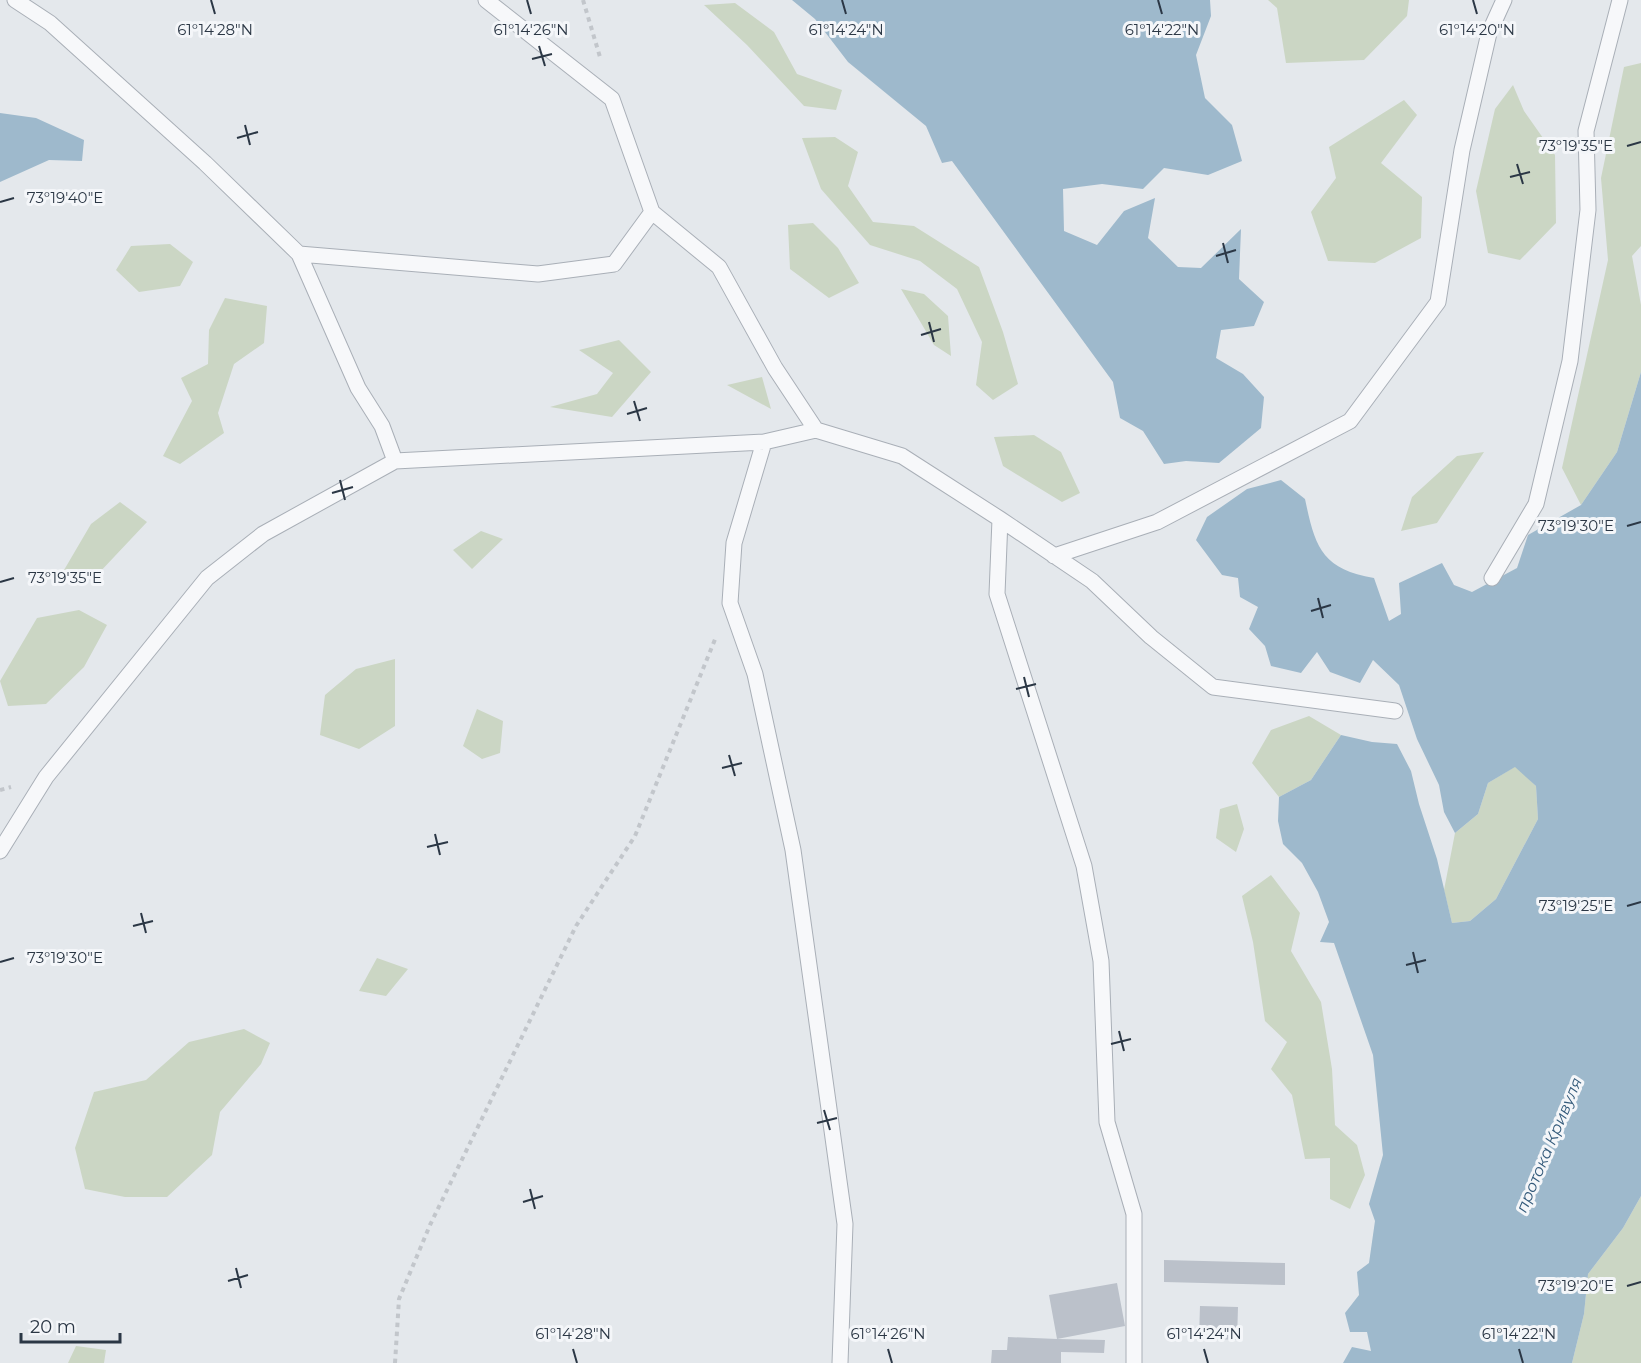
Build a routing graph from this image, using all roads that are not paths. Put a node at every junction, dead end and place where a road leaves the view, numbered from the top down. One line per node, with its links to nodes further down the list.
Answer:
1 (15, 0): 6 (lane)
2 (486, 0): 5 (lane)
3 (1504, 0): 11 (lane)
4 (1620, 0): 12 (lane)
5 (652, 212): 6 (lane); 7 (lane)
6 (299, 254): 9 (lane)
7 (816, 430): 8 (lane); 10 (lane)
8 (764, 442): 9 (lane); 15 (lane)
9 (395, 461): 14 (lane)
10 (1000, 519): 11 (lane); 16 (lane)
11 (1054, 556): 13 (lane)
12 (1492, 578)
13 (1395, 711)
14 (0, 851)
15 (840, 1363)
16 (1134, 1363)

